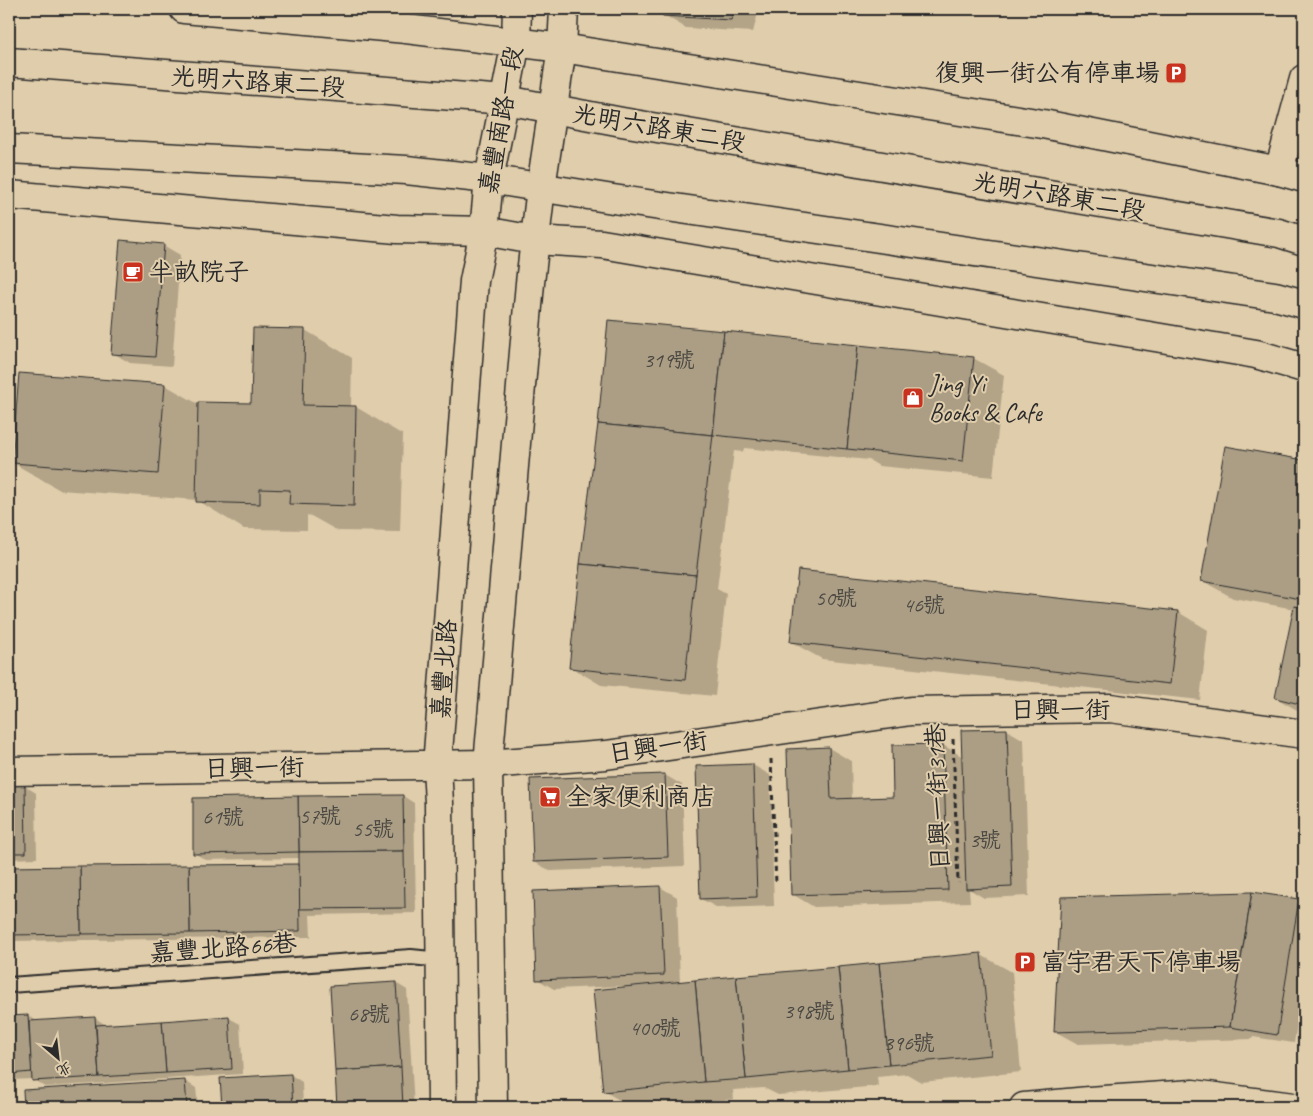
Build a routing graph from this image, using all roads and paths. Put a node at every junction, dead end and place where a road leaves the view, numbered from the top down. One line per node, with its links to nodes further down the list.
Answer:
1 (184, 9): 4 (street)
2 (517, 9): 4 (street, 嘉豐南路一段)
3 (564, 9): 5 (street, 嘉豐南路一段)
4 (516, 42): 5 (street); 8 (street, 嘉豐南路一段)
5 (562, 48): 9 (street, 嘉豐南路一段); 11 (street)
6 (9, 62): 8 (street, 光明六路東二段)
7 (1304, 79): 11 (street)
8 (506, 100): 9 (street, 光明六路東二段); 12 (street, 嘉豐南路一段)
9 (554, 109): 13 (street, 嘉豐南路一段); 17 (street, 光明六路東二段)
10 (9, 149): 12 (street)
11 (1291, 175)
12 (489, 179): 13 (street); 15 (street, 嘉豐南路一段)
13 (542, 187): 16 (street, 嘉豐南路一段); 18 (street)
14 (9, 195): 15 (street)
15 (484, 232): 16 (street); 24 (street, 嘉豐北路)
16 (534, 240): 19 (street); 23 (street, 嘉豐北路)
17 (1304, 240)
18 (1304, 304)
19 (1304, 368)
20 (952, 710): 21 (street, 日興一街); 22 (street, 日興一街); 26 (path, 日興一街31巷)
21 (770, 731): 23 (street, 日興一街); 27 (path)
22 (1304, 734)
23 (488, 764): 24 (street, 日興一街); 32 (street, 嘉豐北路)
24 (437, 766): 25 (street, 日興一街); 28 (street, 嘉豐北路)
25 (9, 771)
26 (958, 883)
27 (776, 884)
28 (441, 960): 29 (lane, 嘉豐北路66巷); 31 (street, 嘉豐北路)
29 (9, 985)
30 (1194, 1101): 33 (street); 34 (street)
31 (442, 1107)
32 (493, 1107)
33 (1024, 1107)
34 (1293, 1107)

